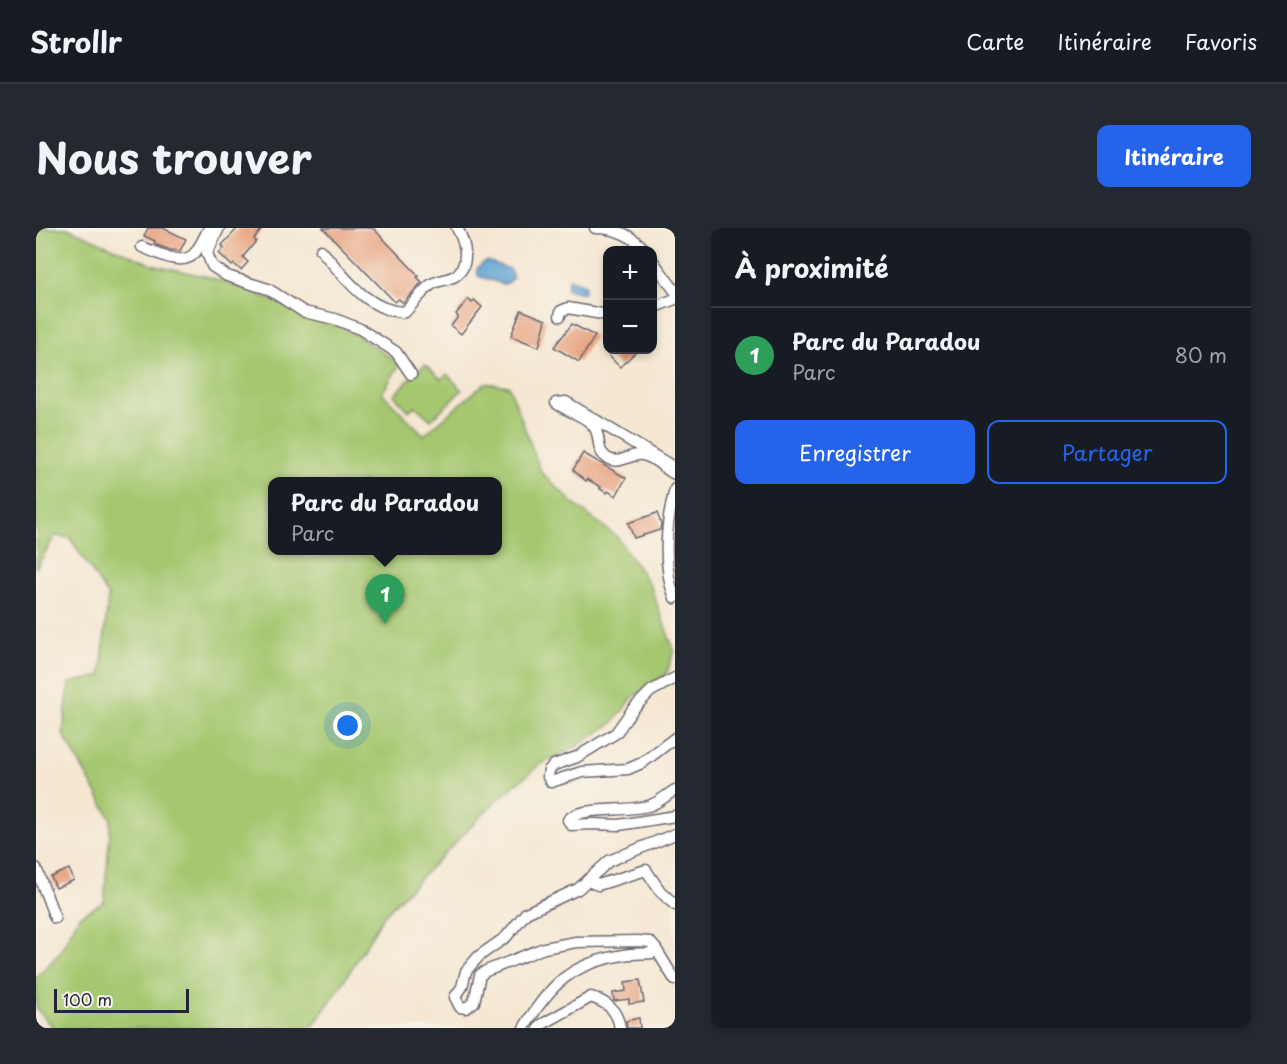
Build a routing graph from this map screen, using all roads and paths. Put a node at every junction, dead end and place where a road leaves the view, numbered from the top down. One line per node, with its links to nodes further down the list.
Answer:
1 (209, 228): 6 (street)
2 (219, 228): 14 (street)
3 (457, 228): 7 (street)
4 (595, 228): 5 (street)
5 (640, 246)
6 (142, 247)
7 (321, 250)
8 (657, 267): 9 (street)
9 (675, 291)
10 (675, 299): 11 (street)
11 (657, 306)
12 (603, 314): 13 (street)
13 (560, 316)
14 (411, 374)
15 (675, 468): 16 (street)
16 (675, 474)
17 (675, 489): 18 (street)
18 (675, 598)
19 (675, 678): 20 (street)
20 (675, 738)
21 (675, 790): 22 (street)
22 (675, 816)
23 (675, 834): 25 (street)
24 (36, 868): 27 (street)
25 (588, 881): 26 (street); 28 (street)
26 (675, 905)
27 (55, 918)
28 (656, 949): 29 (street); 30 (street)
29 (675, 980)
30 (524, 1028)
31 (539, 1028): 32 (street)
32 (620, 1028)

